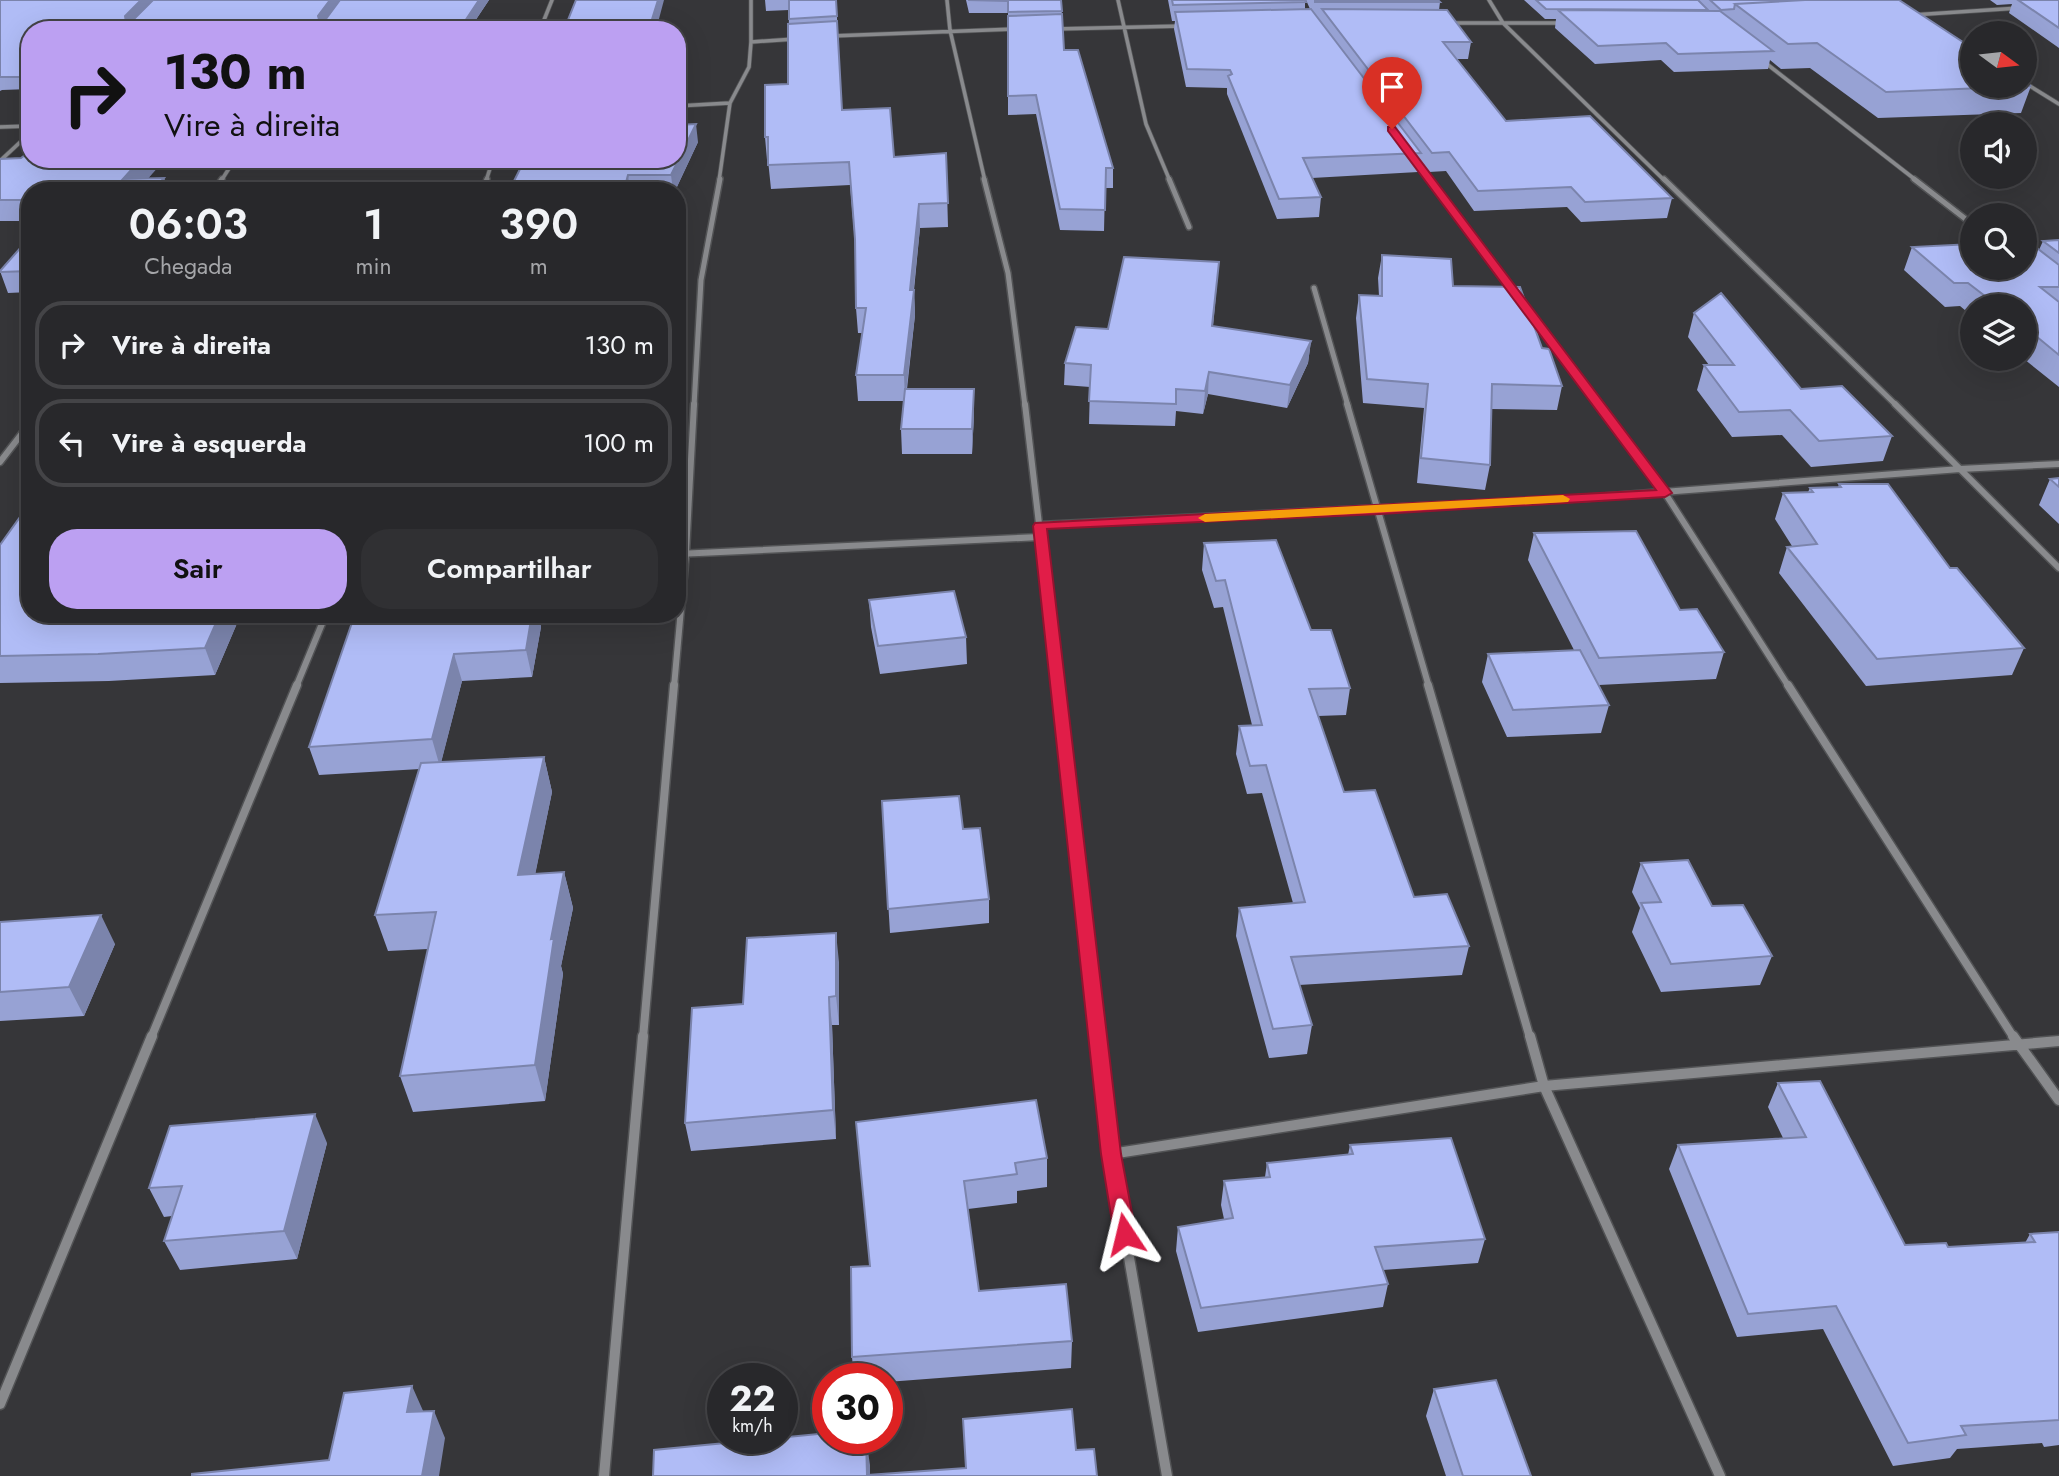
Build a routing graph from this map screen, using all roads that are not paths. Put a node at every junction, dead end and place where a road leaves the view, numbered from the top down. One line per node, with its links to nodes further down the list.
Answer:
1 (552, 0): 10 (street)
2 (751, 0): 22 (street)
3 (947, 0): 19 (street)
4 (1118, 0): 16 (street)
5 (1489, 0): 13 (street)
6 (1905, 8): 8 (street)
7 (2031, 8): 8 (street)
8 (1915, 15): 9 (street); 11 (street)
9 (1902, 16)
10 (544, 21)
11 (1927, 22)
12 (1434, 23): 13 (street)
13 (1503, 23): 14 (street); 39 (street)
14 (1570, 23)
15 (1192, 26): 16 (street)
16 (1125, 28): 18 (street); 34 (street)
17 (1018, 29): 19 (street)
18 (1045, 29)
19 (950, 30): 20 (street); 43 (street)
20 (824, 37)
21 (799, 39): 22 (street)
22 (751, 42): 25 (street)
23 (1761, 59): 33 (street)
24 (2037, 90): 26 (street)
25 (730, 103): 27 (street); 41 (street)
26 (2059, 104)
27 (686, 105)
28 (21, 126): 29 (street)
29 (0, 127)
30 (21, 142): 32 (street)
31 (1410, 154): 40 (street)
32 (0, 161)
33 (1960, 215)
34 (1189, 228)
35 (1314, 288): 42 (street)
36 (21, 435): 37 (street)
37 (0, 462)
38 (2059, 464): 39 (street)
39 (1960, 467): 40 (street); 46 (street)
40 (1665, 493): 42 (street); 50 (street)
41 (686, 496)
42 (1380, 510): 43 (street); 51 (street)
43 (1040, 526): 44 (street)
44 (1040, 537): 45 (street); 53 (street)
45 (686, 553)
46 (2059, 568)
47 (322, 623): 54 (street)
48 (676, 623): 55 (street)
49 (2059, 1041): 50 (street)
50 (2018, 1044): 51 (street); 52 (street)
51 (1544, 1086): 53 (street); 57 (street)
52 (2059, 1100)
53 (1111, 1154): 56 (street)
54 (0, 1404)
55 (604, 1476)
56 (1167, 1476)
57 (1720, 1476)

